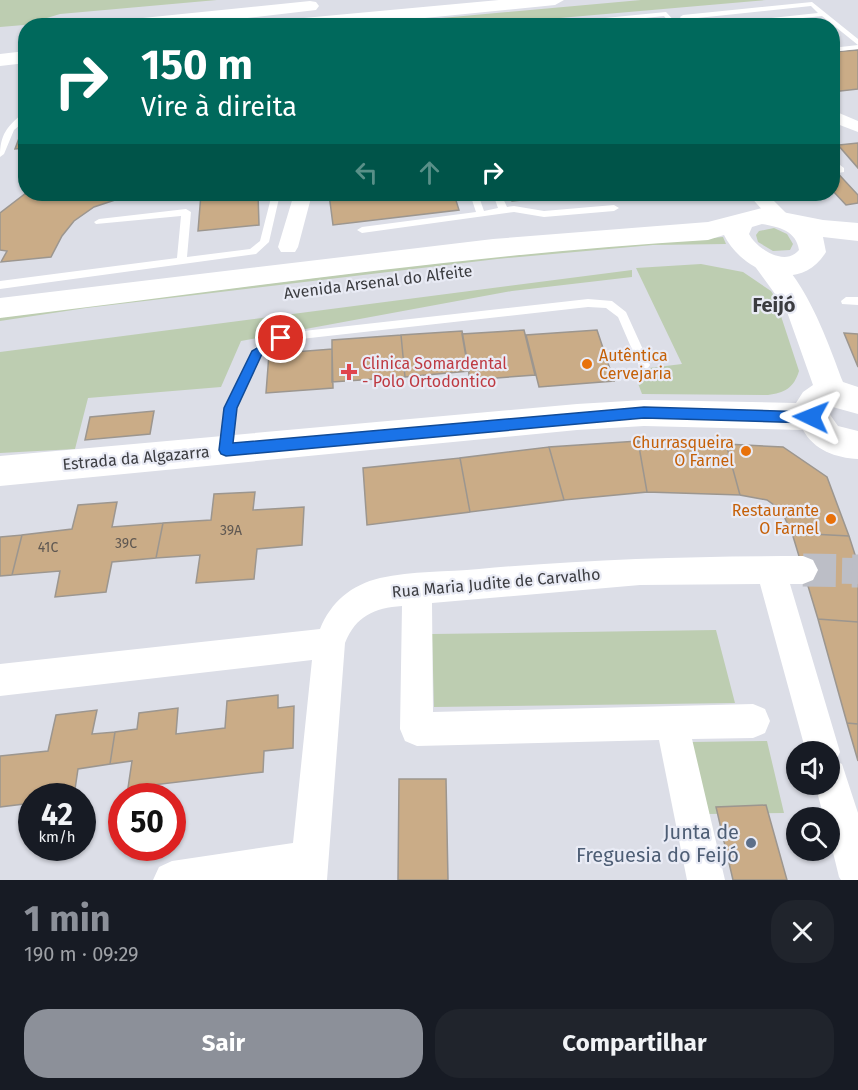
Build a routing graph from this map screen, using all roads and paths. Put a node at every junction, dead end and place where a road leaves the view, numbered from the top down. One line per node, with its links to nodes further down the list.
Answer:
1 (372, 0): 4 (main road)
2 (555, 0): 5 (main road)
3 (824, 14): 8 (lane); 9 (lane); 10 (lane)
4 (200, 18)
5 (366, 18)
6 (625, 18): 7 (lane)
7 (669, 18)
8 (684, 18)
9 (783, 18)
10 (829, 18)
11 (842, 29): 12 (lane)
12 (858, 45): 13 (lane)
13 (840, 48)
14 (18, 58): 15 (main road)
15 (0, 60)
16 (849, 106): 17 (street)
17 (840, 107)
18 (840, 119): 20 (street)
19 (18, 122): 21 (lane)
20 (858, 127)
21 (0, 154)
22 (274, 201): 39 (lane)
23 (301, 201): 36 (street)
24 (476, 201): 30 (lane)
25 (500, 201): 29 (lane)
26 (749, 201): 31 (street)
27 (765, 201): 32 (street)
28 (614, 208): 29 (lane)
29 (504, 211): 30 (lane)
30 (481, 214): 34 (lane)
31 (745, 220): 32 (main road); 38 (main road); 45 (main road, Avenida Arsenal do Alfeite)
32 (786, 220): 35 (main road); 40 (main road)
33 (99, 222): 39 (lane)
34 (362, 230)
35 (858, 232)
36 (288, 247)
37 (858, 250): 40 (main road)
38 (760, 260): 40 (main road); 44 (main road); 46 (main road, Avenida Arsenal do Alfeite)
39 (182, 262): 41 (lane)
40 (804, 262): 44 (main road)
41 (0, 285)
42 (846, 301): 43 (lane)
43 (858, 301)
44 (799, 306): 48 (main road)
45 (0, 308)
46 (0, 330)
47 (644, 366): 51 (lane)
48 (845, 397): 49 (main road)
49 (811, 417): 50 (main road); 51 (main road, Estrada da Algazarra)
50 (857, 448)
51 (226, 450): 52 (main road, Estrada da Algazarra)
52 (0, 471)
53 (771, 570): 54 (street, Rua Maria Judite de Carvalho); 55 (street, Rua Maria Judite de Carvalho); 60 (street)
54 (803, 570)
55 (417, 588): 56 (street, Rua Maria Judite de Carvalho); 59 (street)
56 (328, 643): 57 (street); 62 (street)
57 (0, 680)
58 (753, 721): 59 (street)
59 (672, 723): 65 (street)
60 (820, 741)
61 (835, 795): 63 (street)
62 (309, 869): 64 (street)
63 (858, 877)
64 (172, 880)
65 (706, 880)

